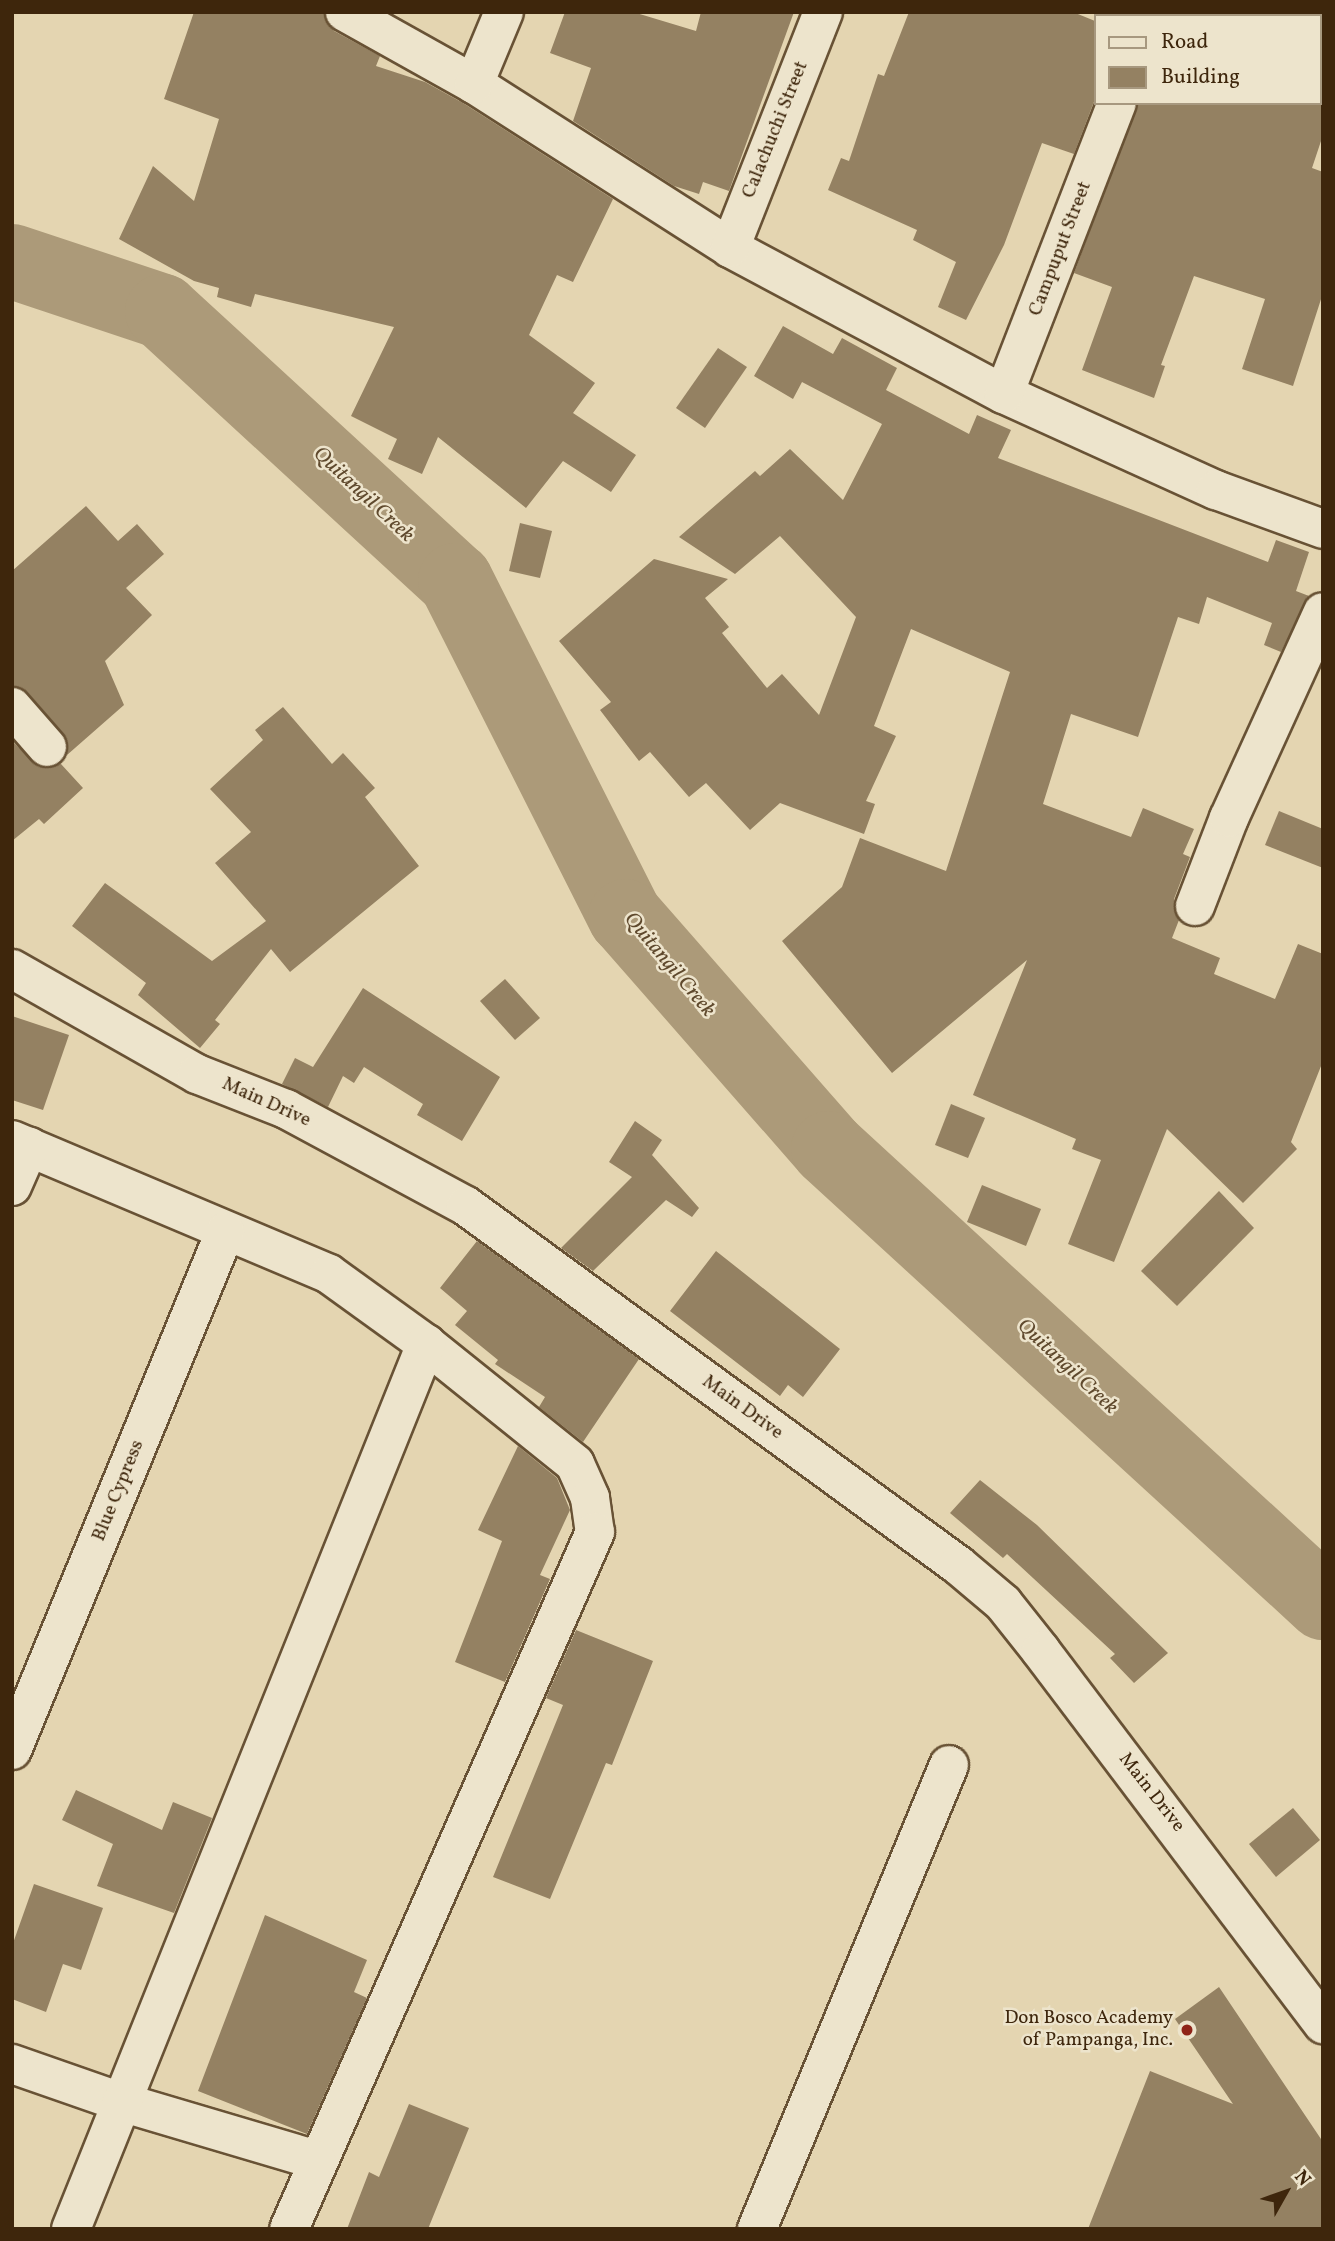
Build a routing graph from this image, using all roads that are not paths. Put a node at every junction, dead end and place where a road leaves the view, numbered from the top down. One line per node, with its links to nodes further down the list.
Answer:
1 (345, 12): 4 (street)
2 (504, 12): 4 (street)
3 (823, 12): 6 (street, Calachuchi Street)
4 (474, 84): 6 (street)
5 (1116, 105): 7 (street, Campuput Street)
6 (730, 248): 7 (street)
7 (1004, 394): 8 (street)
8 (1320, 519)
9 (1323, 612): 12 (street)
10 (12, 707): 11 (street)
11 (47, 747)
12 (1195, 906)
13 (12, 969): 20 (street, Main Drive)
14 (21, 1144): 15 (street); 16 (street)
15 (12, 1186)
16 (225, 1232): 17 (street); 18 (street, Blue Cypress)
17 (426, 1345): 22 (street); 23 (street)
18 (12, 1750)
19 (949, 1765): 26 (street)
20 (1323, 2024)
21 (12, 2064): 22 (street)
22 (121, 2102): 23 (street); 24 (street)
23 (317, 2160): 25 (street)
24 (71, 2229)
25 (289, 2229)
26 (757, 2229)

